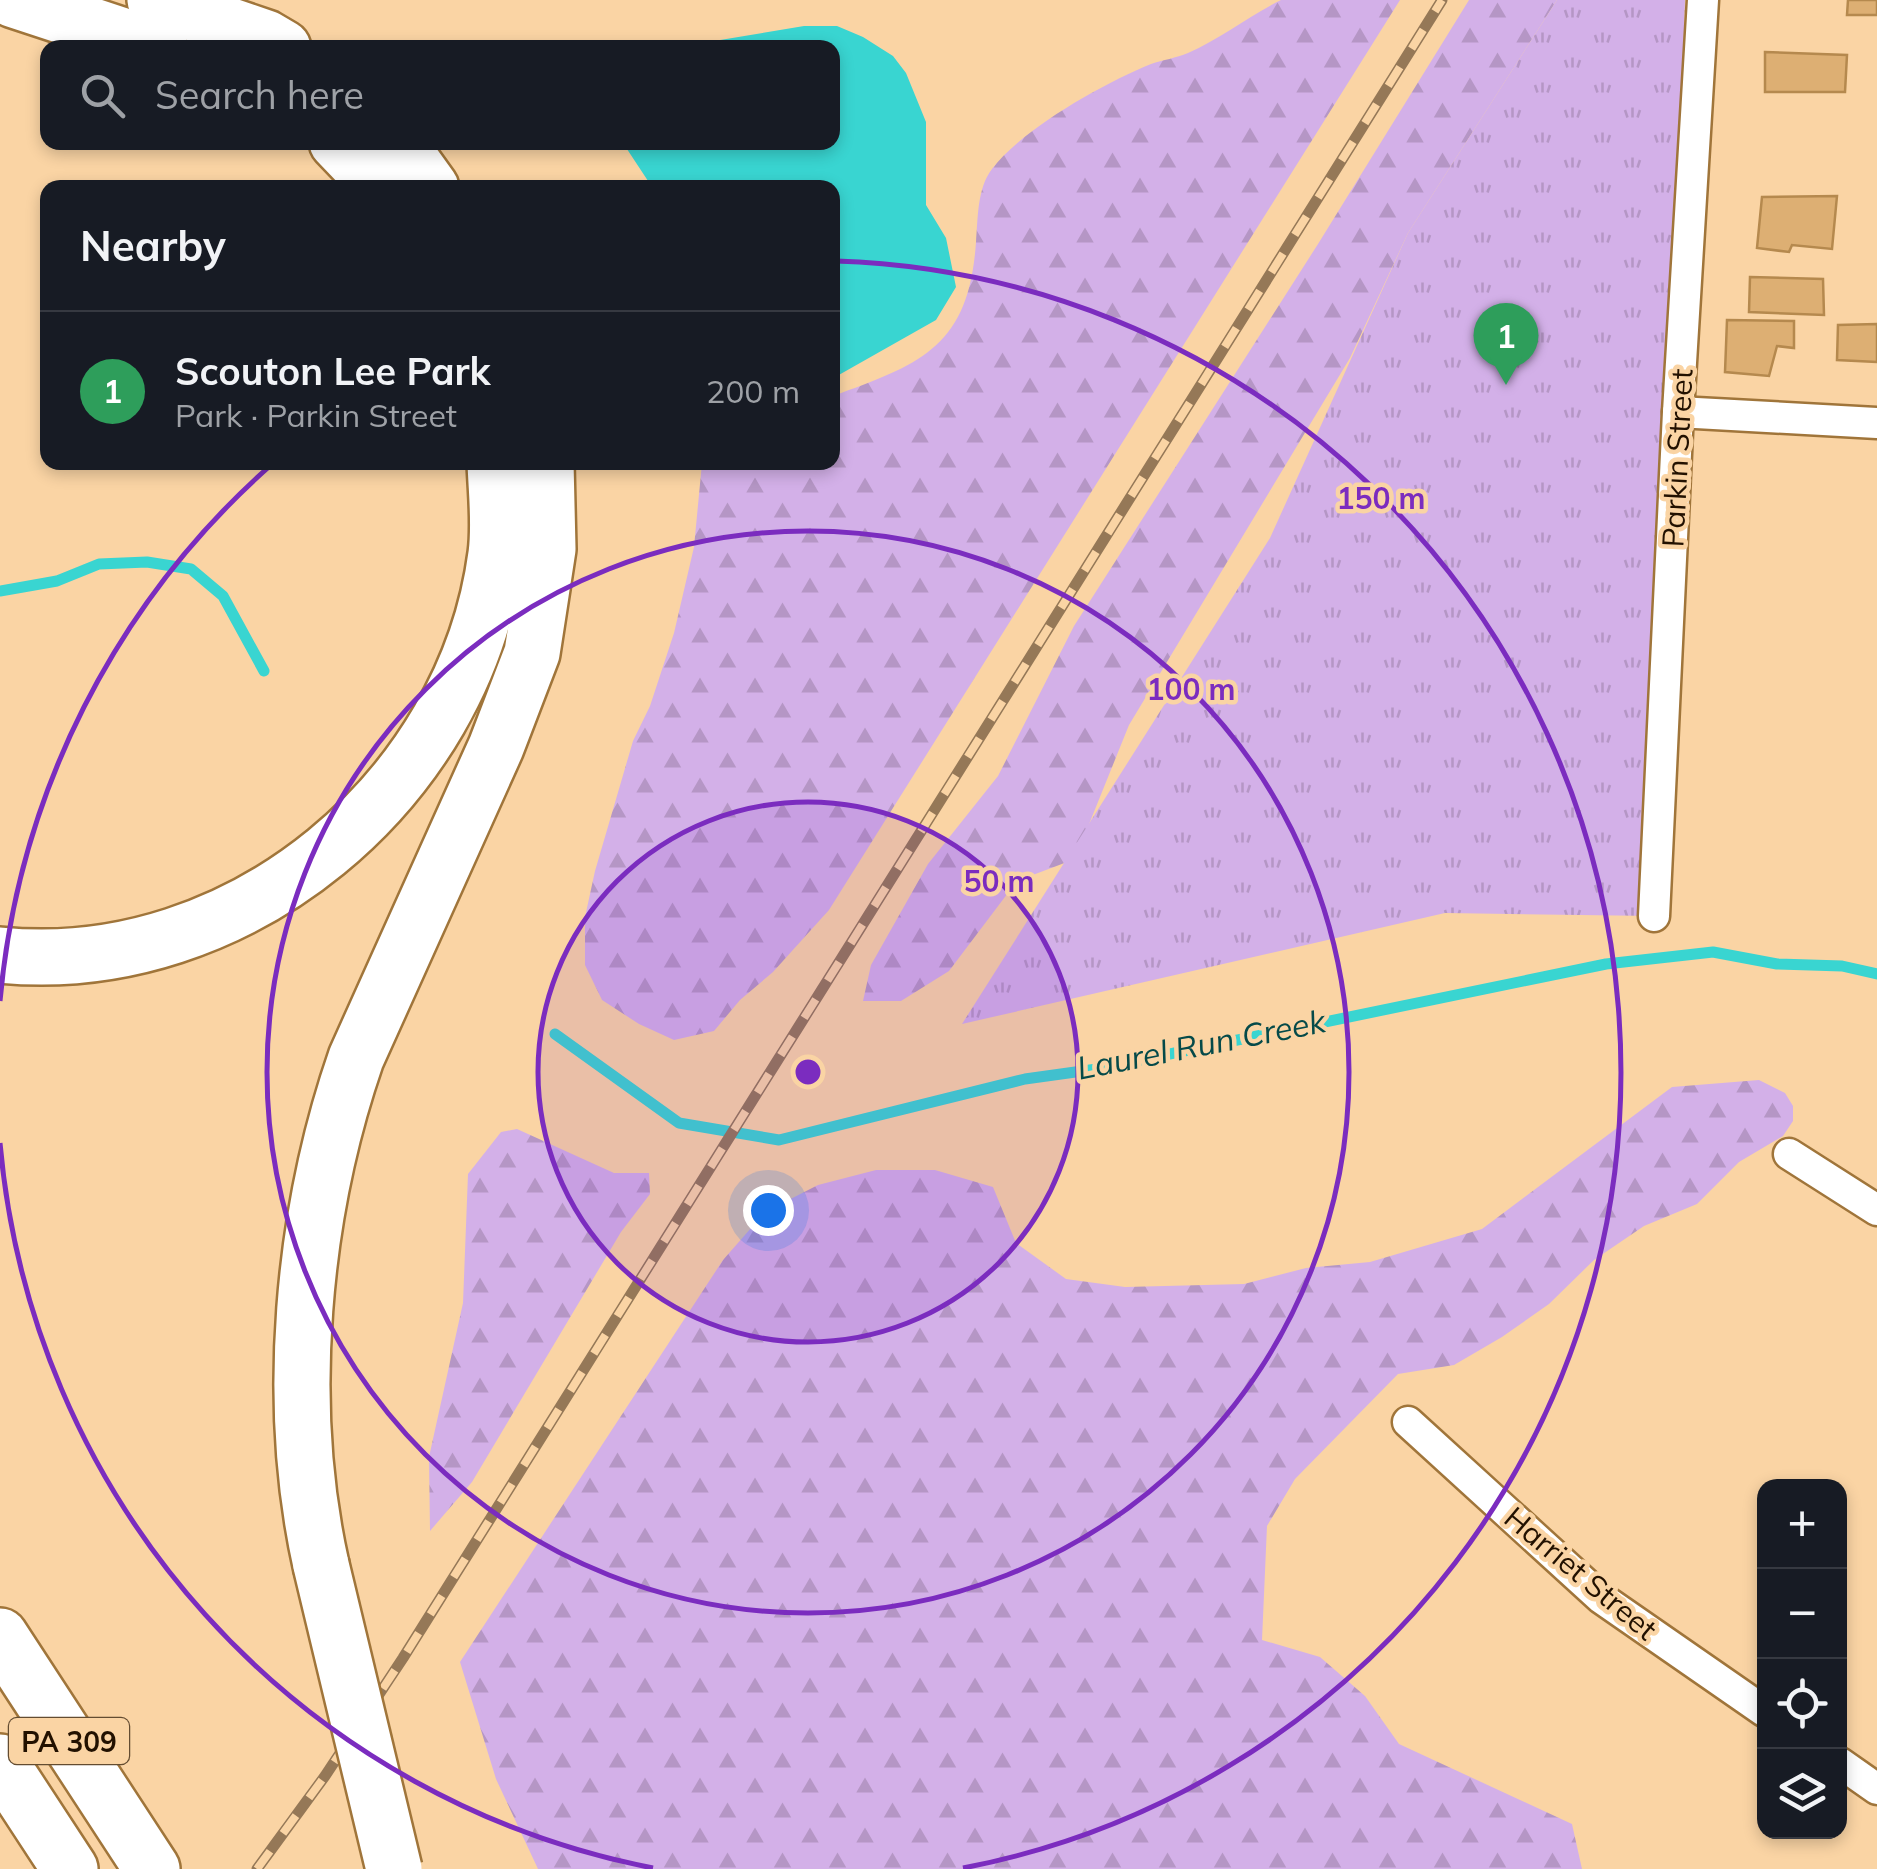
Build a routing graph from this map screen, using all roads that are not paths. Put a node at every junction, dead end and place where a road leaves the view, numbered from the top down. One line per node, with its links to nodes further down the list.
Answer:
1 (14, 0): 4 (highway)
2 (154, 0): 5 (highway)
3 (1704, 0): 10 (street, Parkin Street)
4 (136, 40)
5 (269, 40)
6 (345, 150): 8 (highway)
7 (404, 150): 9 (highway)
8 (373, 180)
9 (425, 180)
10 (1678, 412): 11 (street); 14 (street, Parkin Street)
11 (1877, 423)
12 (495, 470): 15 (highway)
13 (546, 470): 26 (highway, bridge)
14 (1654, 916)
15 (0, 956)
16 (1788, 1154): 17 (street)
17 (1877, 1210)
18 (1408, 1422): 20 (street, Harriet Street)
19 (0, 1636): 24 (highway, PA 309)
20 (1757, 1706)
21 (0, 1762): 25 (highway, PA 309)
22 (1847, 1768): 23 (street)
23 (1877, 1789)
24 (145, 1858)
25 (70, 1869)
26 (394, 1869)

